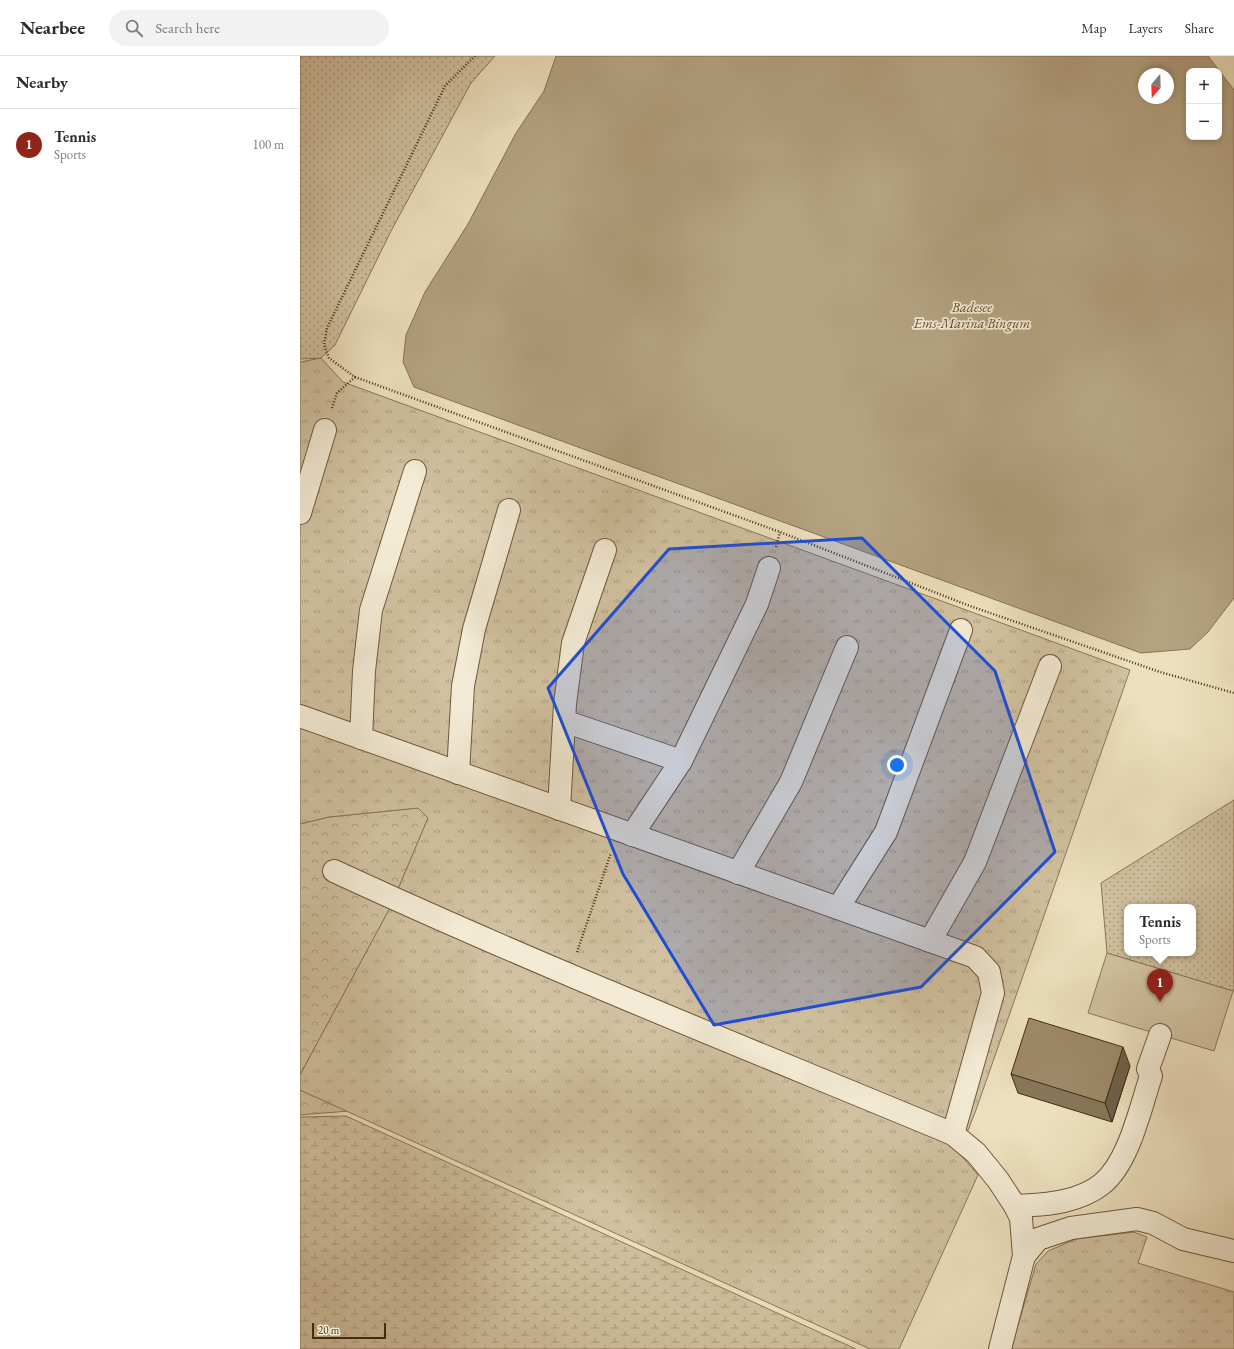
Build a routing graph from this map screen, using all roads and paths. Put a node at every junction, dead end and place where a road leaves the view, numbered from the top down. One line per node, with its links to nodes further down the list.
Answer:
1 (475, 56): 2 (path)
2 (355, 377): 3 (path); 13 (path)
3 (337, 393)
4 (325, 430): 7 (lane)
5 (415, 471): 16 (lane)
6 (508, 510): 18 (lane)
7 (300, 514)
8 (605, 550): 15 (lane)
9 (769, 568): 17 (lane)
10 (961, 630): 24 (lane)
11 (847, 647): 23 (lane)
12 (1050, 666): 25 (lane)
13 (1234, 693)
14 (300, 716): 16 (lane)
15 (564, 721): 17 (lane); 19 (lane)
16 (361, 738): 18 (lane)
17 (681, 760): 20 (lane)
18 (458, 772): 19 (lane)
19 (559, 809): 20 (lane)
20 (632, 835): 23 (lane)
21 (606, 866): 26 (path)
22 (334, 871): 26 (lane)
23 (738, 873): 24 (lane)
24 (838, 908): 25 (lane)
25 (930, 941): 28 (lane)
26 (569, 975): 28 (lane)
27 (1160, 1035): 29 (lane)
28 (953, 1134): 29 (lane)
29 (1015, 1206): 31 (lane)
30 (1234, 1251): 31 (lane)
31 (1024, 1256): 32 (lane)
32 (1000, 1349)

